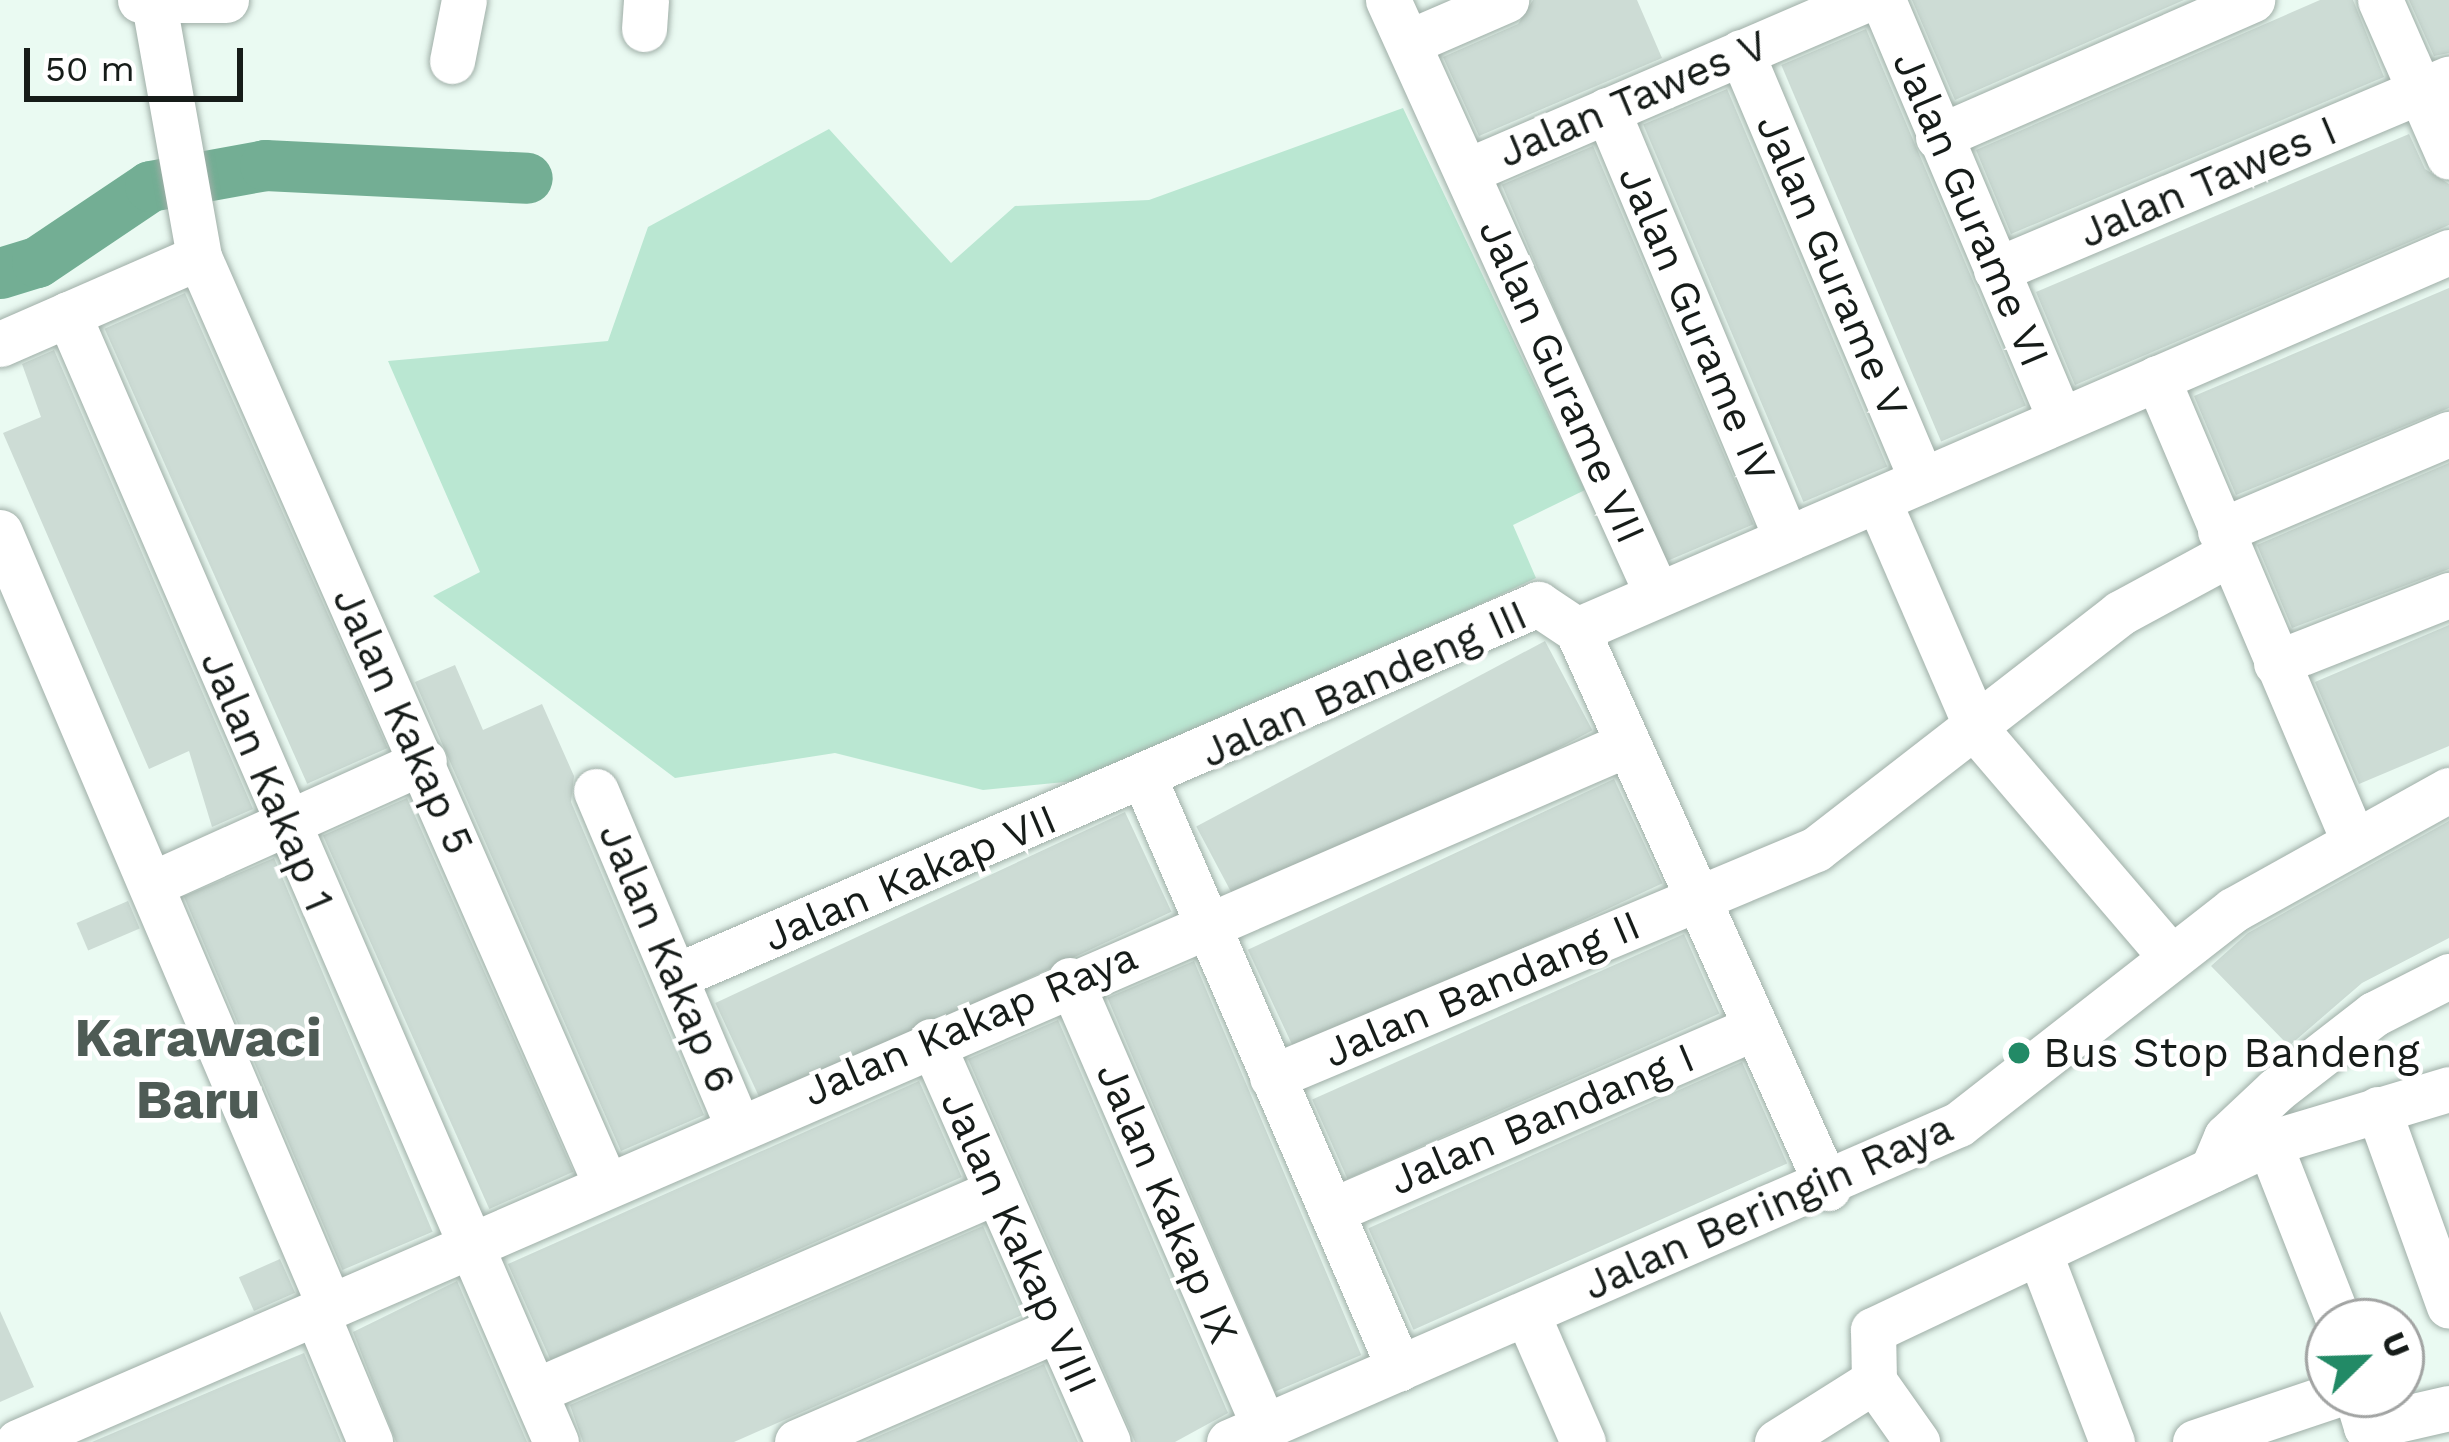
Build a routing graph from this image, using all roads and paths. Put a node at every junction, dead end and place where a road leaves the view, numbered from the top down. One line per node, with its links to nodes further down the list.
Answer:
1 (226, 0): 9 (street)
2 (464, 0): 12 (street)
3 (1388, 0): 10 (street, Jalan Gurame VII)
4 (1506, 0): 10 (street)
5 (1865, 0): 11 (street, Jalan Tawes V)
6 (1883, 0): 15 (street, Jalan Gurame VI)
7 (2252, 0): 15 (street)
8 (2380, 0): 13 (street)
9 (147, 2): 19 (street, Jalan Kakap 5)
10 (1409, 42): 17 (street, Jalan Gurame VII)
11 (1741, 52): 14 (street, Jalan Tawes V); 26 (street, Jalan Gurame V)
12 (452, 61)
13 (2434, 86): 16 (street); 20 (street, Jalan Tawes I)
14 (1607, 110): 17 (street, Jalan Tawes V); 29 (street, Jalan Gurame IV)
15 (1938, 137): 20 (street, Jalan Gurame VI)
16 (2449, 158)
17 (1467, 170): 31 (street, Jalan Gurame VII)
18 (2449, 252): 23 (street)
19 (199, 257): 21 (street); 37 (street, Jalan Kakap 5)
20 (1996, 271): 24 (street, Jalan Gurame VI)
21 (68, 314): 22 (street); 41 (street, Jalan Kakap 1)
22 (0, 344)
23 (2157, 378): 24 (street); 30 (street)
24 (2060, 418): 26 (street)
25 (2449, 434): 30 (street, Jalan Bandang II)
26 (1922, 481): 27 (street)
27 (1879, 500): 29 (street); 35 (street)
28 (0, 532): 43 (street)
29 (1786, 537): 31 (street)
30 (2224, 543): 34 (street); 35 (street, Jalan Bandang II)
31 (1656, 592): 33 (street)
32 (2449, 595): 34 (street)
33 (1577, 630): 36 (street); 38 (street, Jalan Bandeng III)
34 (2276, 663): 42 (street)
35 (1979, 733): 44 (street, Jalan Bandang II); 46 (street)
36 (1628, 744): 44 (street); 45 (street, Jalan Kakap Raya)
37 (424, 760): 41 (street); 58 (street, Jalan Kakap 5)
38 (1145, 780): 45 (street); 47 (street, Jalan Kakap VII)
39 (2449, 790): 42 (street, Jalan Beringin Raya)
40 (596, 791): 47 (street, Jalan Kakap 6)
41 (285, 824): 43 (street); 62 (street, Jalan Kakap 1)
42 (2351, 836): 46 (street, Jalan Beringin Raya)
43 (154, 883): 66 (street)
44 (1692, 901): 50 (street); 52 (street, Jalan Bandang II)
45 (1206, 922): 49 (street, Jalan Kakap Raya); 52 (street)
46 (2171, 957): 59 (street, Jalan Beringin Raya)
47 (676, 976): 55 (street, Jalan Kakap 6)
48 (2449, 976): 57 (street)
49 (1070, 980): 51 (street, Jalan Kakap Raya); 75 (street, Jalan Kakap IX)
50 (1753, 1028): 59 (street); 61 (street, Jalan Bandang I)
51 (931, 1041): 55 (street, Jalan Kakap Raya); 60 (street, Jalan Kakap VIII)
52 (1271, 1076): 61 (street)
53 (2449, 1089): 54 (street)
54 (2378, 1109): 56 (street); 65 (street)
55 (737, 1125): 58 (street, Jalan Kakap Raya)
56 (2269, 1143): 57 (street); 64 (street)
57 (2212, 1170): 63 (street)
58 (607, 1185): 62 (street, Jalan Kakap Raya)
59 (1828, 1188): 67 (street, Jalan Beringin Raya)
60 (998, 1191): 68 (street, Jalan Kakap VIII); 71 (street)
61 (1331, 1210): 69 (street)
62 (472, 1245): 66 (street, Jalan Kakap Raya); 71 (street, Jalan Kakap 1)
63 (2039, 1252): 70 (street); 84 (street)
64 (2330, 1298)
65 (2449, 1306)
66 (323, 1309): 76 (street, Jalan Kakap Raya); 77 (street)
67 (1527, 1314): 69 (street, Jalan Beringin Raya); 81 (street)
68 (1058, 1329): 79 (street); 80 (street, Jalan Kakap VIII)
69 (1399, 1368): 75 (street, Jalan Beringin Raya)
70 (1874, 1381): 82 (street); 83 (street)
71 (535, 1391): 78 (street, Jalan Kakap 1)
72 (2305, 1405): 85 (street)
73 (2363, 1418): 74 (street)
74 (2405, 1418)
75 (1247, 1434)
76 (18, 1442)
77 (370, 1442)
78 (556, 1442)
79 (797, 1442)
80 (1108, 1442)
81 (1583, 1442)
82 (1777, 1442)
83 (1917, 1442)
84 (2112, 1442)
85 (2195, 1442)

